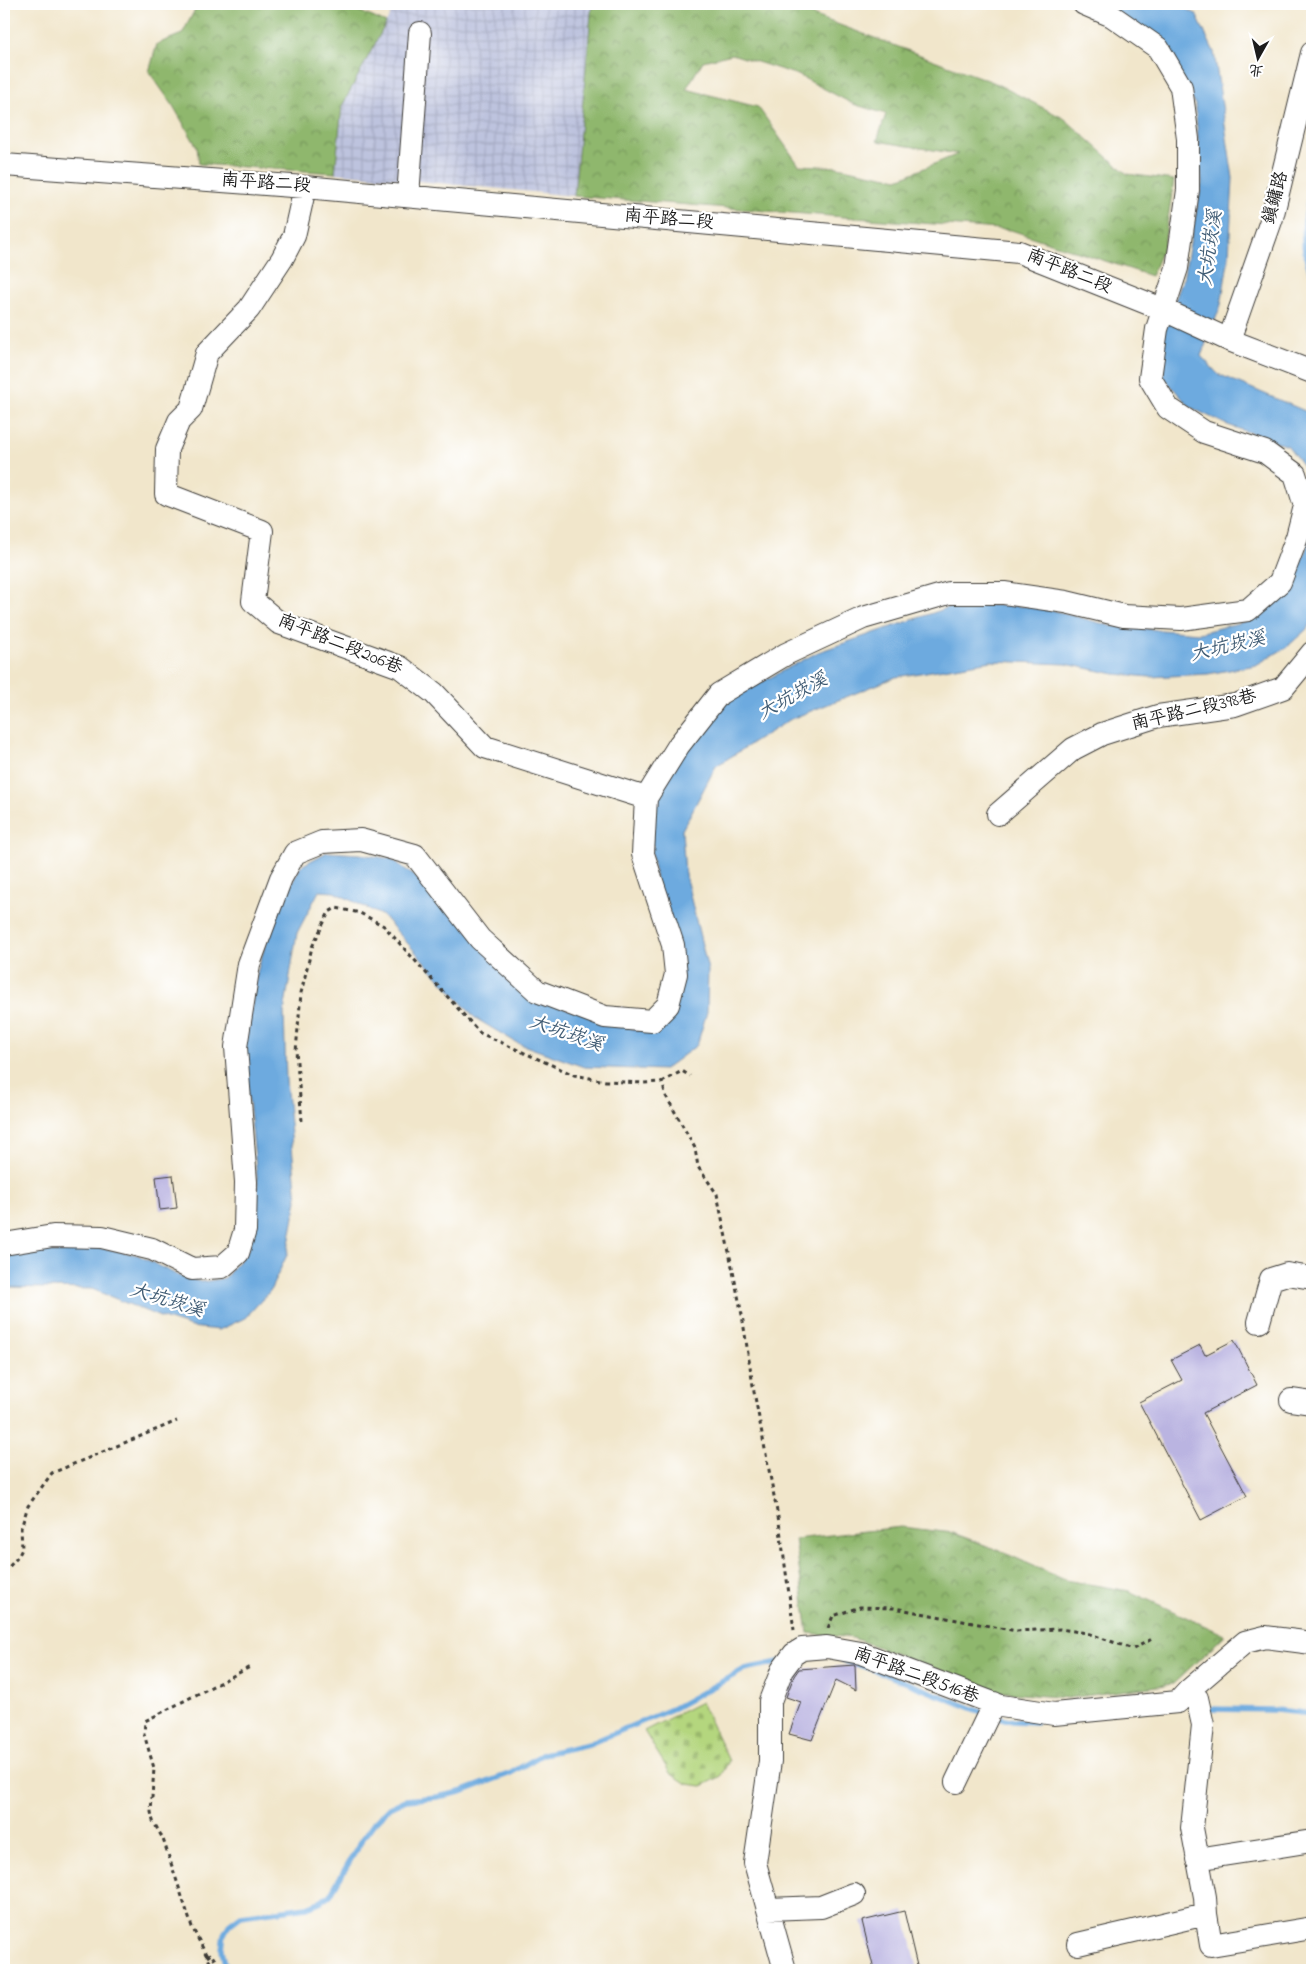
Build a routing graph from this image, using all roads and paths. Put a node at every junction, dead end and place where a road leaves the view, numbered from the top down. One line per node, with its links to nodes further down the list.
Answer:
1 (1084, 4): 7 (street)
2 (420, 33): 6 (street)
3 (1312, 53): 8 (street, 鎮鏞路)
4 (4, 165): 5 (street, 南平路二段)
5 (305, 187): 6 (street, 南平路二段); 11 (street, 南平路二段206巷)
6 (408, 196): 7 (street, 南平路二段)
7 (1164, 310): 8 (street, 南平路二段); 11 (street)
8 (1222, 336): 9 (street, 南平路二段)
9 (1312, 372)
10 (1312, 654): 12 (street, 南平路二段398巷)
11 (646, 798): 18 (street)
12 (998, 814)
13 (676, 1074): 14 (path); 15 (path); 16 (path)
14 (690, 1076)
15 (678, 1079)
16 (662, 1082): 17 (path); 25 (path)
17 (302, 1122)
18 (4, 1244)
19 (1312, 1278): 20 (street)
20 (1259, 1322)
21 (177, 1421): 22 (path)
22 (4, 1572)
23 (1152, 1639): 25 (path)
24 (1312, 1642): 27 (street, 南平路二段516巷)
25 (800, 1655): 28 (street, 南平路二段516巷); 33 (street)
26 (252, 1666): 37 (path)
27 (1193, 1694): 28 (street, 南平路二段516巷); 31 (street)
28 (993, 1704): 29 (street)
29 (956, 1782)
30 (1312, 1841): 31 (street)
31 (1197, 1859): 34 (street)
32 (854, 1894): 33 (street)
33 (768, 1909): 40 (street)
34 (1206, 1914): 35 (street); 36 (street)
35 (1312, 1928)
36 (1078, 1944)
37 (207, 1957): 38 (path); 39 (path)
38 (218, 1965)
39 (214, 1970)
40 (784, 1970)

